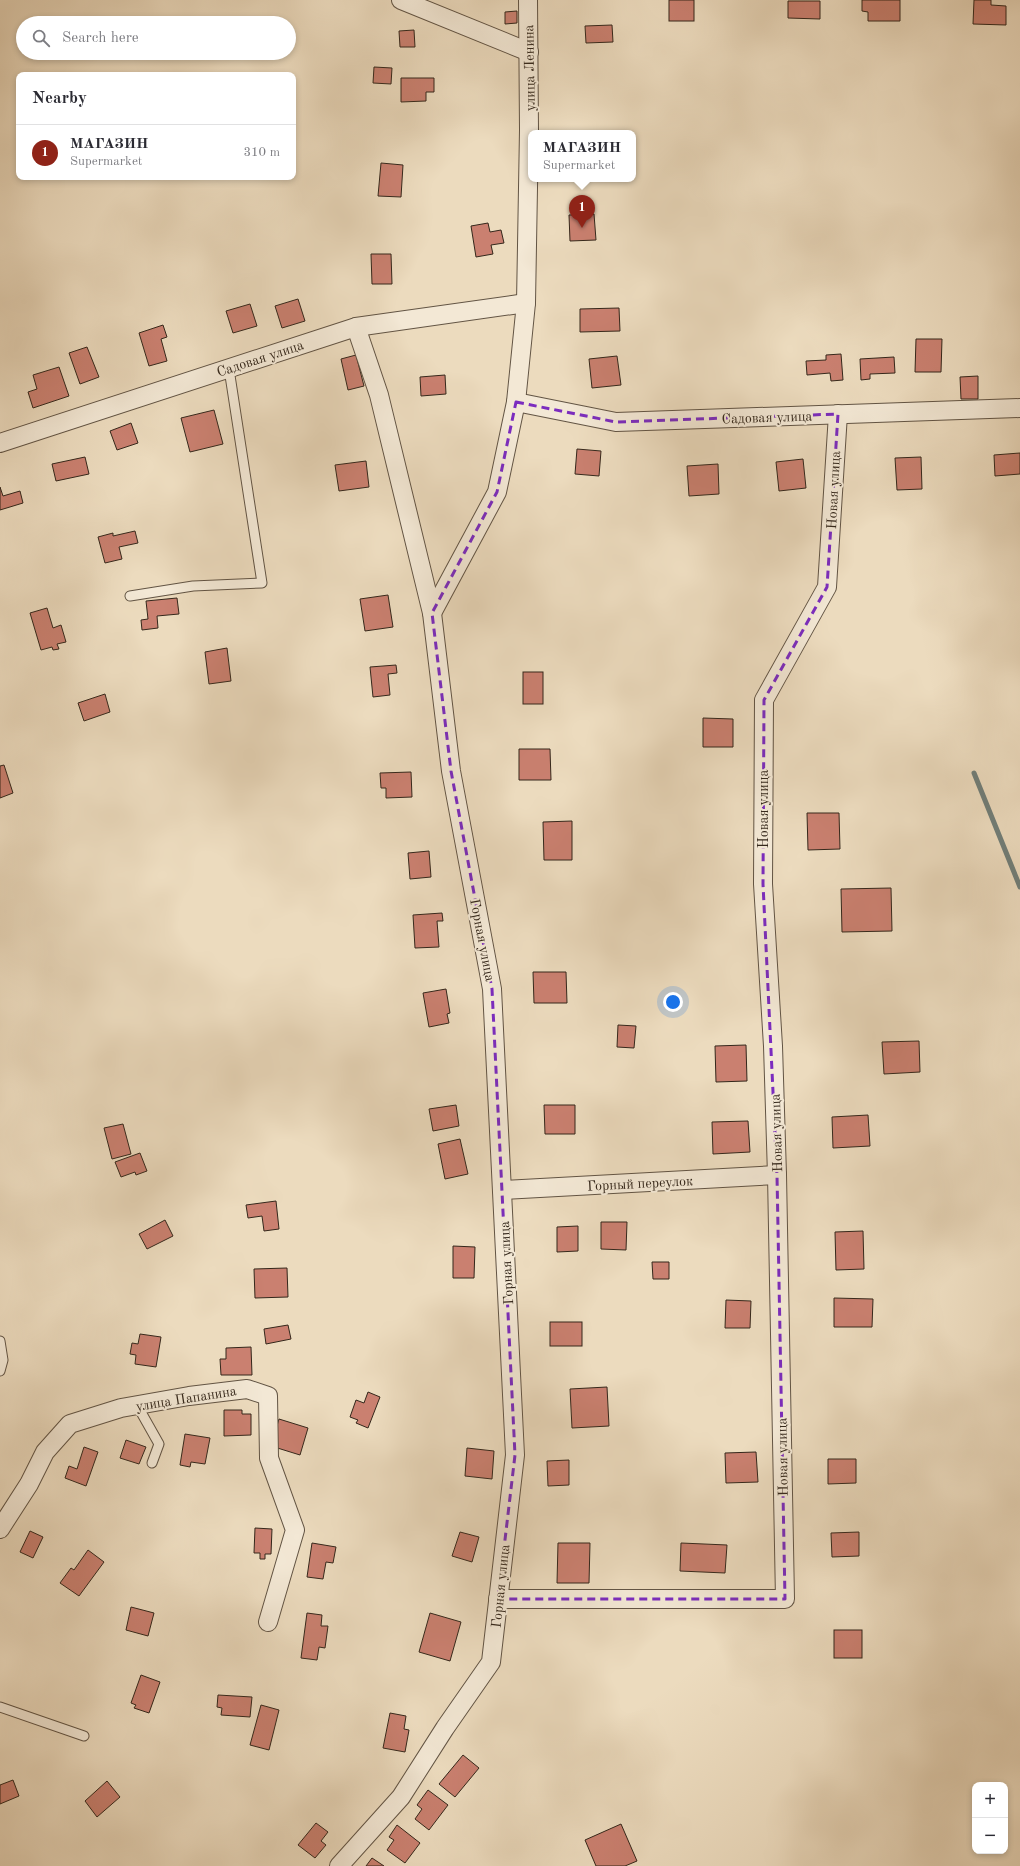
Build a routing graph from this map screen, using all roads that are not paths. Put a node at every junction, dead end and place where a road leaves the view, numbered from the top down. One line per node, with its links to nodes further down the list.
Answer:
1 (401, 0): 3 (street)
2 (528, 0): 3 (street, улица Ленина)
3 (529, 52): 4 (street, улица Ленина)
4 (529, 130)
5 (528, 182): 6 (street, улица Ленина)
6 (526, 304): 7 (street, Садовая улица); 9 (street, улица Ленина)
7 (356, 327): 8 (street, Садовая улица); 14 (street, Горная улица)
8 (229, 368): 12 (street, Садовая улица); 13 (lane)
9 (516, 402): 11 (street, Садовая улица); 14 (street, улица Ленина)
10 (1020, 408): 11 (street, Садовая улица)
11 (838, 414): 15 (street, Новая улица)
12 (0, 443)
13 (130, 596)
14 (432, 613): 16 (street, Горная улица)
15 (777, 1175): 16 (street, Горный переулок); 22 (street, Новая улица)
16 (502, 1190): 22 (street, Горная улица)
17 (0, 1341): 18 (lane)
18 (0, 1371)
19 (138, 1405): 20 (lane); 21 (street, улица Папанина); 23 (street, улица Папанина)
20 (152, 1463)
21 (0, 1529)
22 (507, 1599): 26 (street, Горная улица)
23 (268, 1622)
24 (0, 1707): 25 (lane)
25 (84, 1736)
26 (338, 1866)

